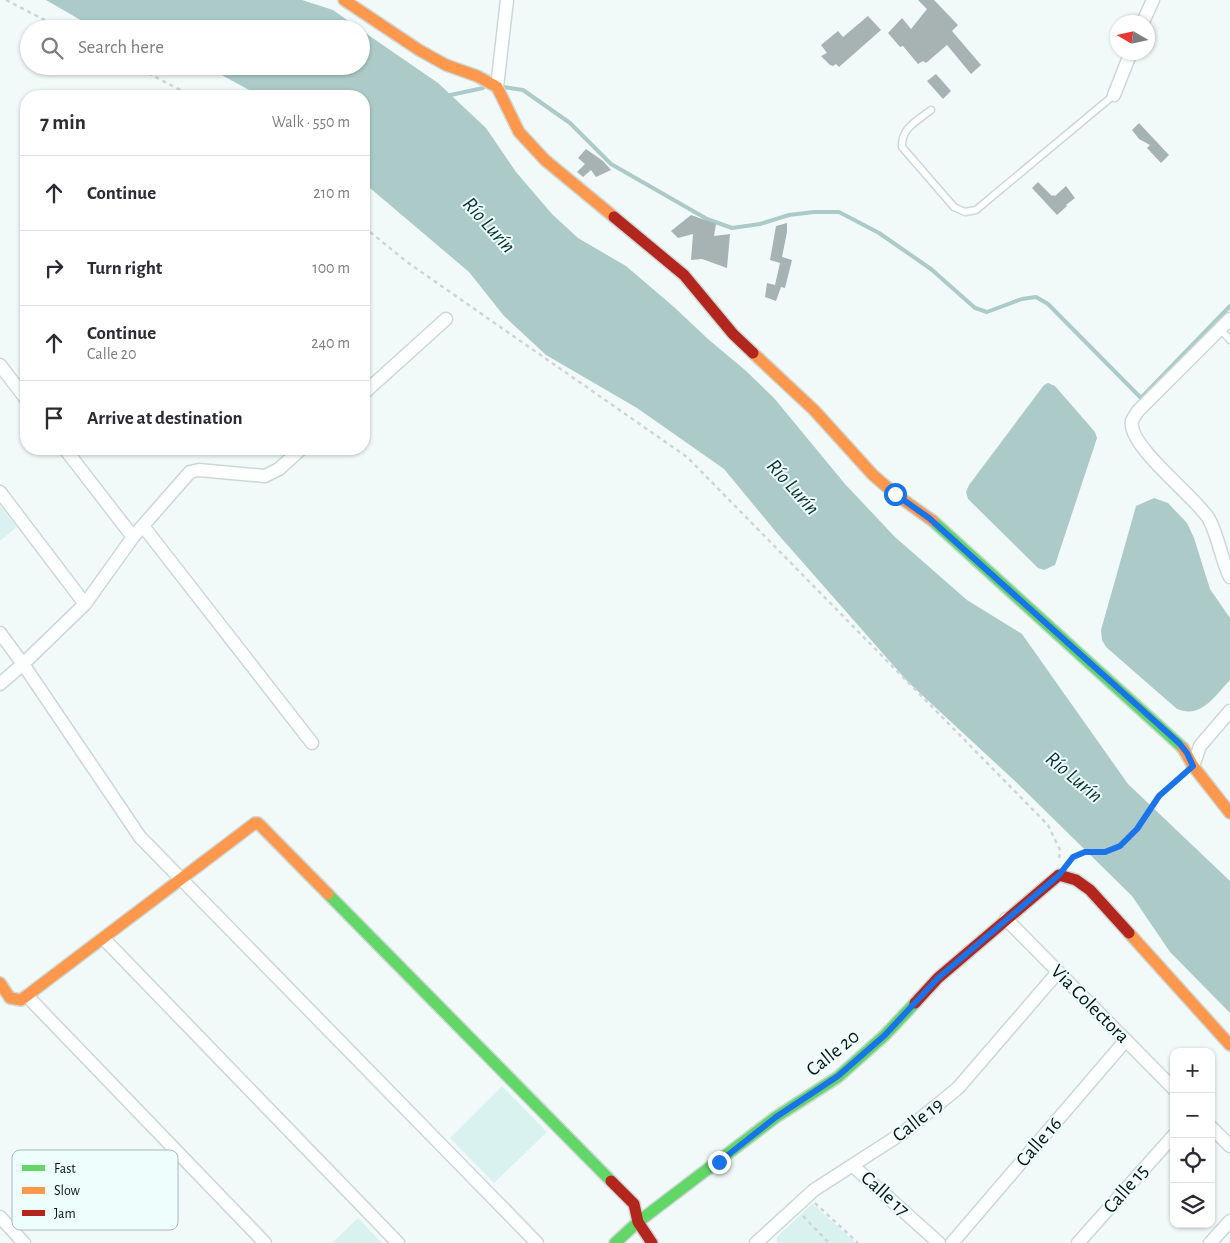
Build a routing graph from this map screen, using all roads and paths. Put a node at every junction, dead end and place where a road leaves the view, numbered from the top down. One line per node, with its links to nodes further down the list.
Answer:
1 (6, 0): 6 (path)
2 (344, 0): 9 (street)
3 (506, 0): 9 (street)
4 (1153, 0): 5 (street)
5 (1146, 15)
6 (45, 20)
7 (1128, 60): 11 (street)
8 (151, 75): 10 (path)
9 (498, 86): 33 (street)
10 (180, 90)
11 (1114, 95): 12 (lane)
12 (931, 110)
13 (370, 232): 35 (path)
14 (446, 319): 19 (street)
15 (1230, 319): 16 (street)
16 (1220, 329): 17 (lane); 26 (street)
17 (1230, 340)
18 (0, 365): 20 (street)
19 (370, 388)
20 (20, 391)
21 (70, 455): 25 (street)
22 (294, 455): 24 (street)
23 (0, 492): 27 (street)
24 (143, 526): 25 (street); 32 (street)
25 (133, 537): 27 (street)
26 (1230, 577)
27 (85, 604): 29 (street)
28 (0, 633): 29 (street)
29 (23, 664): 30 (street); 36 (street)
30 (0, 684)
31 (1230, 711): 33 (street)
32 (312, 743)
33 (1193, 766): 34 (street); 35 (path)
34 (1230, 813)
35 (1059, 875): 37 (street, Calle 20); 44 (street)
36 (181, 877): 38 (street); 56 (street); 61 (street)
37 (1006, 919): 39 (street, Via Colectora); 56 (street, Calle 20)
38 (104, 939): 41 (street); 60 (street)
39 (1058, 972): 43 (street, Via Colectora); 51 (street, Calle 19)
40 (0, 983): 42 (street)
41 (27, 996): 42 (street); 49 (street)
42 (5, 1002)
43 (1126, 1040): 45 (street, Via Colectora); 67 (street, Calle 16)
44 (1230, 1045)
45 (1170, 1085)
46 (1215, 1132): 48 (street)
47 (1171, 1138): 68 (street, Calle 15)
48 (1230, 1146)
49 (175, 1150)
50 (178, 1153): 59 (street)
51 (853, 1166): 52 (street, Calle 19); 66 (street, Calle 17)
52 (807, 1196): 53 (street, Calle 19); 65 (path)
53 (794, 1208): 57 (street, Calle 19); 64 (path)
54 (0, 1217): 58 (street)
55 (1230, 1221): 69 (street)
56 (638, 1222): 62 (street, Calle 20); 63 (street)
57 (763, 1241)
58 (24, 1243)
59 (264, 1243)
60 (398, 1243)
61 (537, 1243)
62 (615, 1243)
63 (652, 1243)
64 (829, 1243)
65 (858, 1243)
66 (939, 1243)
67 (952, 1243)
68 (1078, 1243)
69 (1210, 1243)

